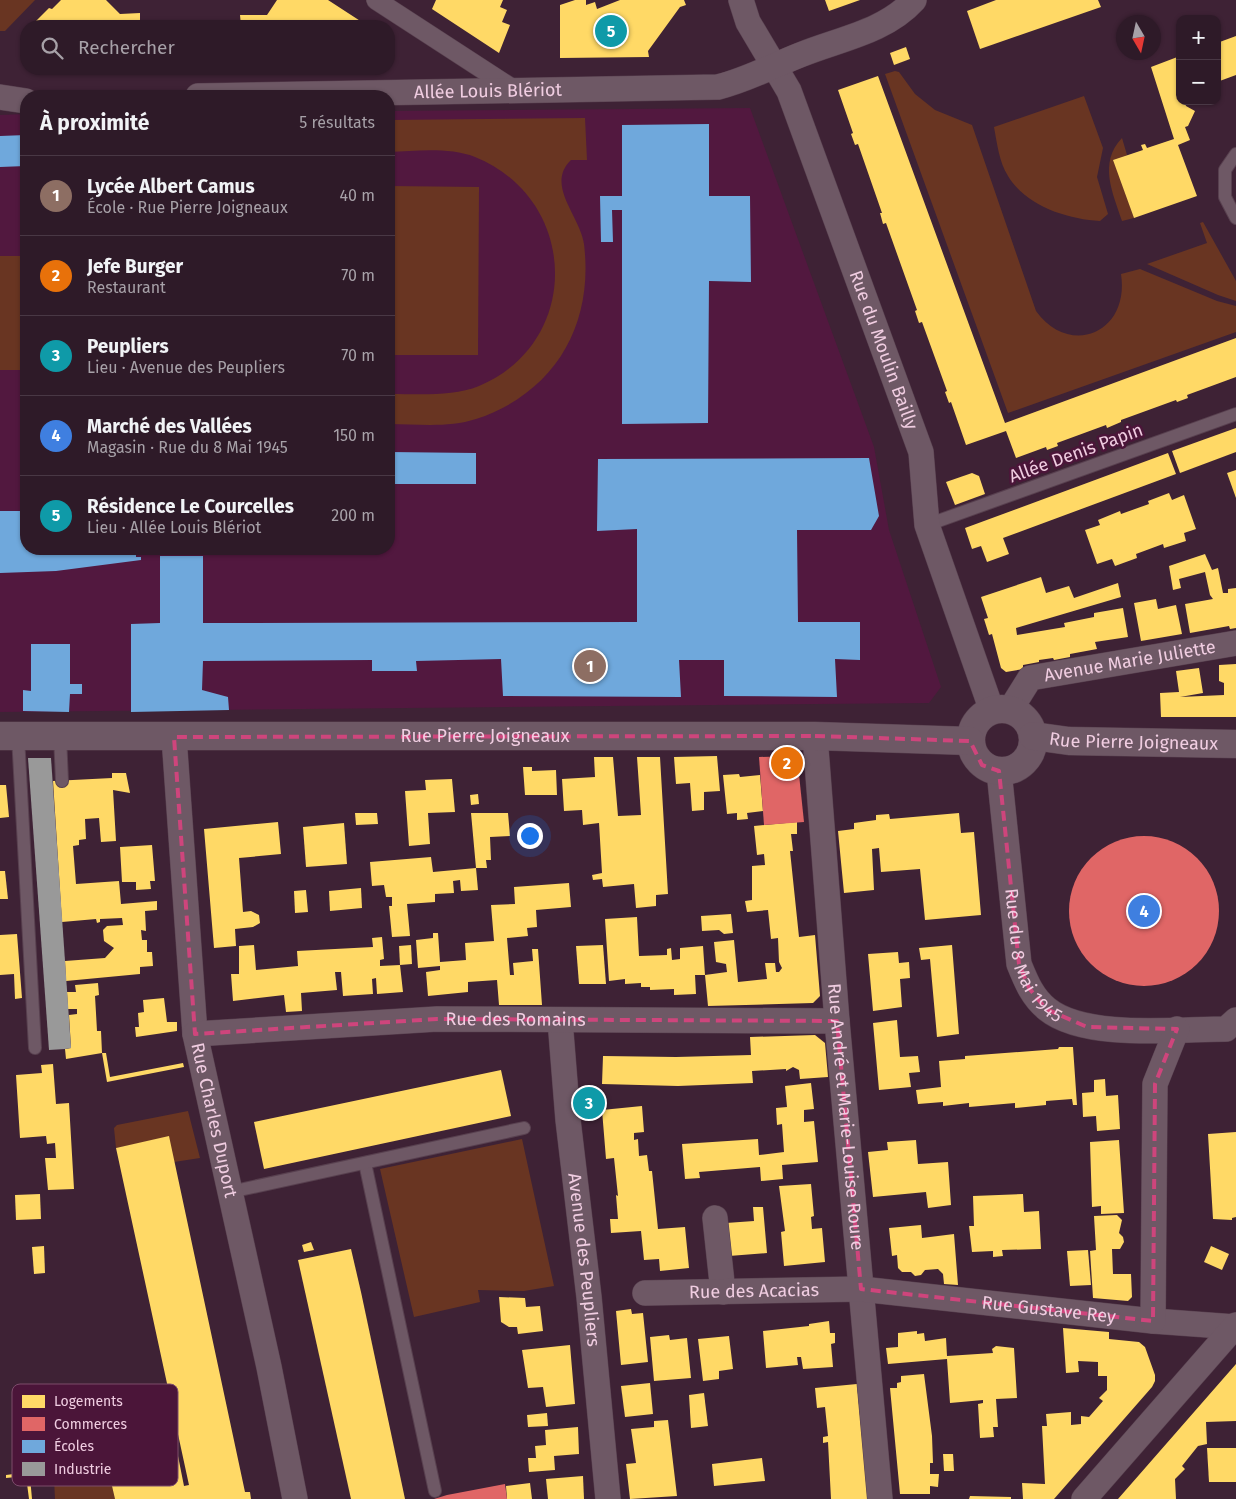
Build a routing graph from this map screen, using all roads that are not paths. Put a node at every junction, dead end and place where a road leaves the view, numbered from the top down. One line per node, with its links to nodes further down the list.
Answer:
1 (741, 0): 4 (street, Rue du Moulin Bailly)
2 (914, 0): 4 (street, Allée Louis Blériot)
3 (384, 2): 5 (street)
4 (774, 66): 5 (street, Allée Louis Blériot); 12 (street, Rue du Moulin Bailly)
5 (513, 89): 6 (street, Allée Louis Blériot)
6 (395, 92)
7 (0, 97): 8 (street)
8 (20, 100)
9 (1236, 154): 10 (lane)
10 (1236, 218)
11 (1236, 414): 12 (lane, Allée Denis Papin)
12 (928, 525): 14 (street, Rue du Moulin Bailly)
13 (1236, 643): 14 (street, Avenue Marie Juliette)
14 (1001, 710): 18 (street); 20 (street)
15 (9, 736): 16 (street, Rue Pierre Joigneaux); 29 (lane)
16 (60, 736): 19 (street, Rue Pierre Joigneaux); 23 (lane)
17 (815, 736): 19 (street, Rue Pierre Joigneaux); 20 (street, Rue Pierre Joigneaux); 26 (street, Rue André et Marie-Louise Roure)
18 (1033, 736): 21 (street, Rue Pierre Joigneaux); 22 (street)
19 (174, 737): 28 (street, Rue Charles Duport)
20 (970, 741): 22 (street)
21 (1236, 744)
22 (999, 771): 27 (street, Rue du 8 Mai 1945)
23 (62, 781)
24 (560, 1020): 26 (street, Rue des Romains); 28 (street, Rue des Romains); 41 (street, Avenue des Peupliers)
25 (1236, 1020): 27 (street, Rue du 8 Mai 1945)
26 (837, 1021): 34 (street, Rue André et Marie-Louise Roure)
27 (1176, 1029): 37 (street)
28 (194, 1034): 32 (street, Rue Charles Duport)
29 (35, 1048)
30 (524, 1128): 31 (lane)
31 (365, 1163): 32 (lane); 39 (lane)
32 (230, 1192): 40 (street, Rue Charles Duport)
33 (715, 1218): 35 (street)
34 (861, 1289): 35 (street, Rue des Acacias); 37 (street, Rue Gustave Rey); 42 (street, Rue André et Marie-Louise Roure)
35 (723, 1292): 36 (street, Rue des Acacias)
36 (646, 1293)
37 (1154, 1321): 38 (street, Rue Gustave Rey)
38 (1235, 1326): 43 (street)
39 (436, 1491)
40 (295, 1499)
41 (608, 1499)
42 (880, 1499)
43 (1084, 1499)

